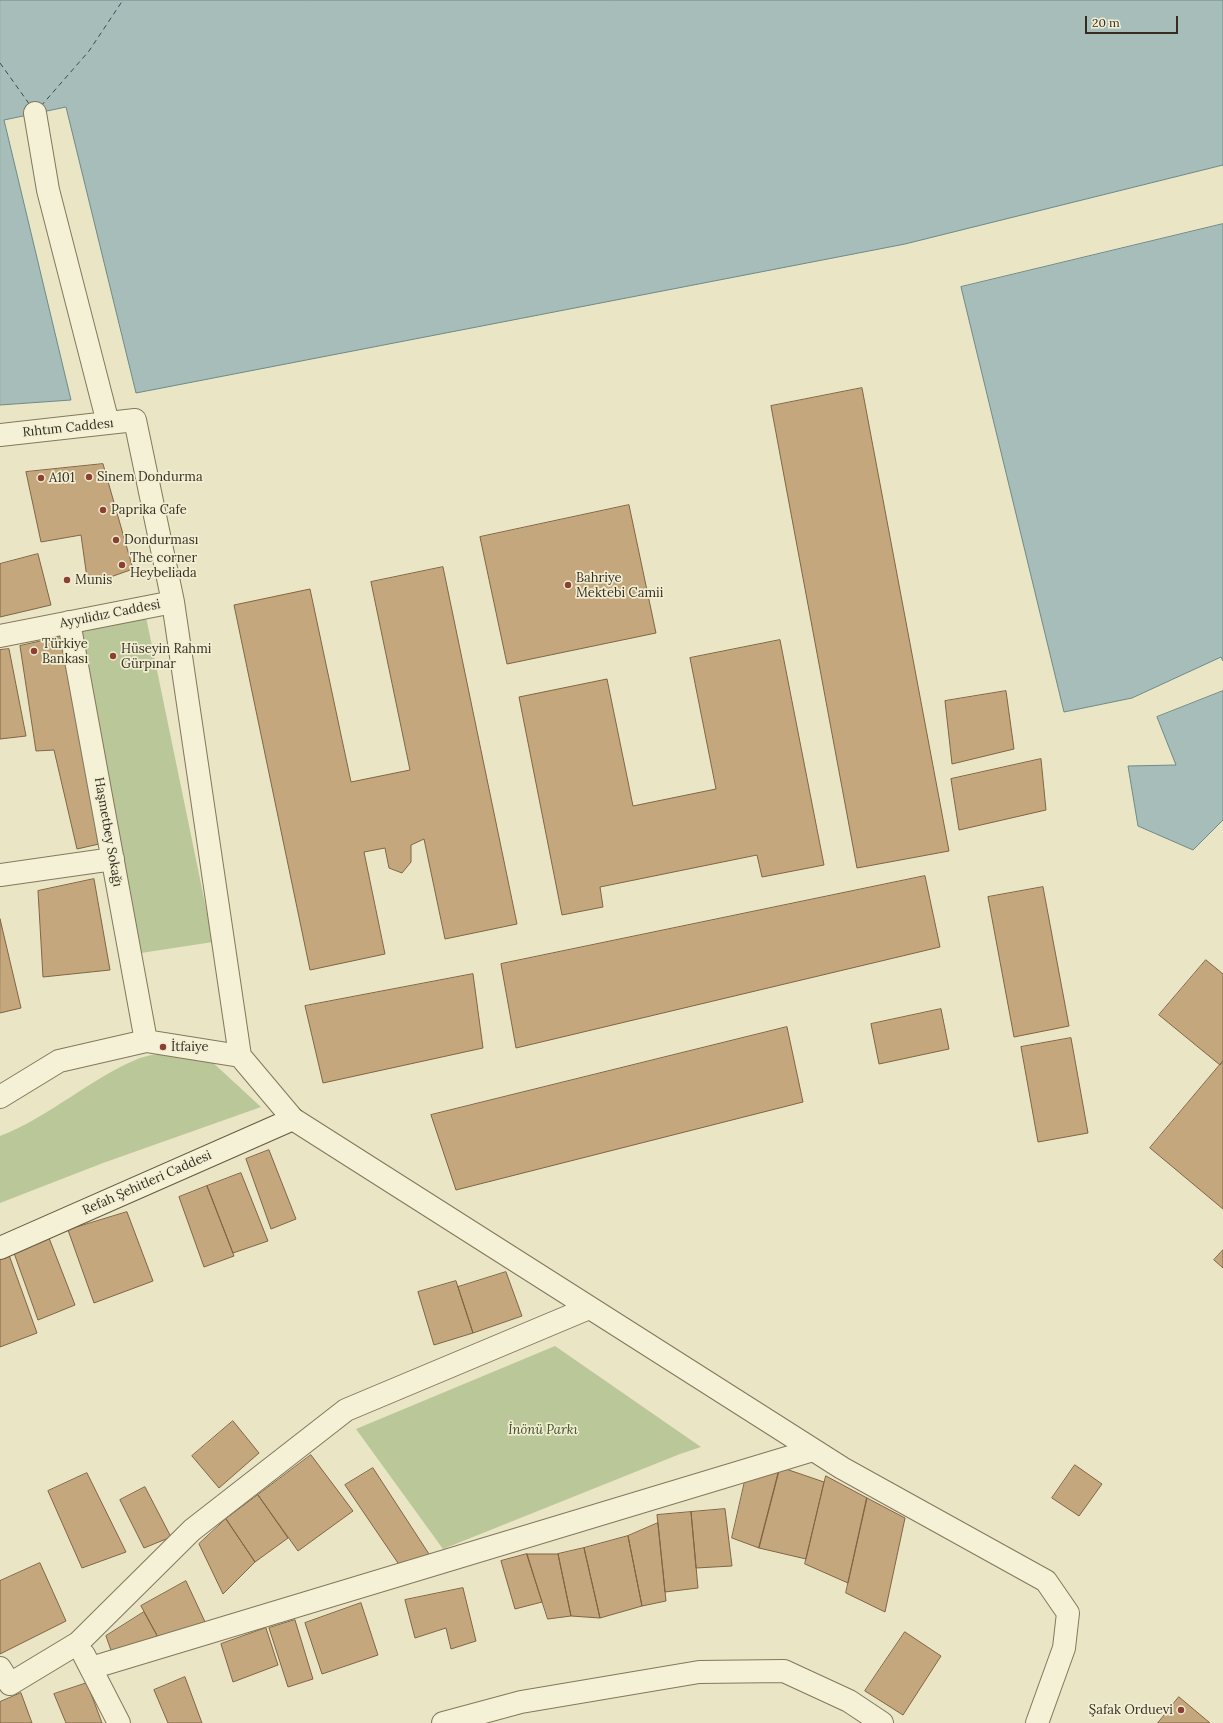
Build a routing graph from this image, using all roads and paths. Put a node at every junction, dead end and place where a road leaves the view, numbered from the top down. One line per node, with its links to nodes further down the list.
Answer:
1 (35, 113): 2 (street)
2 (108, 423): 3 (street, Rıhtım Caddesı); 4 (street, Rıhtım Caddesı)
3 (0, 435)
4 (173, 602): 5 (street, Ayyılidız Caddesi); 10 (street)
5 (69, 622): 6 (street, Ayyılidız Caddesi); 7 (street, Haşmetbey Sokağı)
6 (0, 636)
7 (113, 859): 8 (street); 9 (street, Haşmetbey Sokağı)
8 (0, 875)
9 (146, 1042): 10 (street); 11 (street)
10 (240, 1056): 12 (street)
11 (0, 1097)
12 (293, 1119): 13 (street, Refah Şehitleri Caddesi); 14 (street)
13 (0, 1248)
14 (590, 1308): 15 (street); 16 (street)
15 (813, 1450): 18 (street); 22 (street)
16 (78, 1643): 17 (street); 18 (street)
17 (0, 1668)
18 (91, 1668): 19 (street)
19 (119, 1723)
20 (442, 1723): 21 (street)
21 (882, 1723)
22 (1036, 1723)

